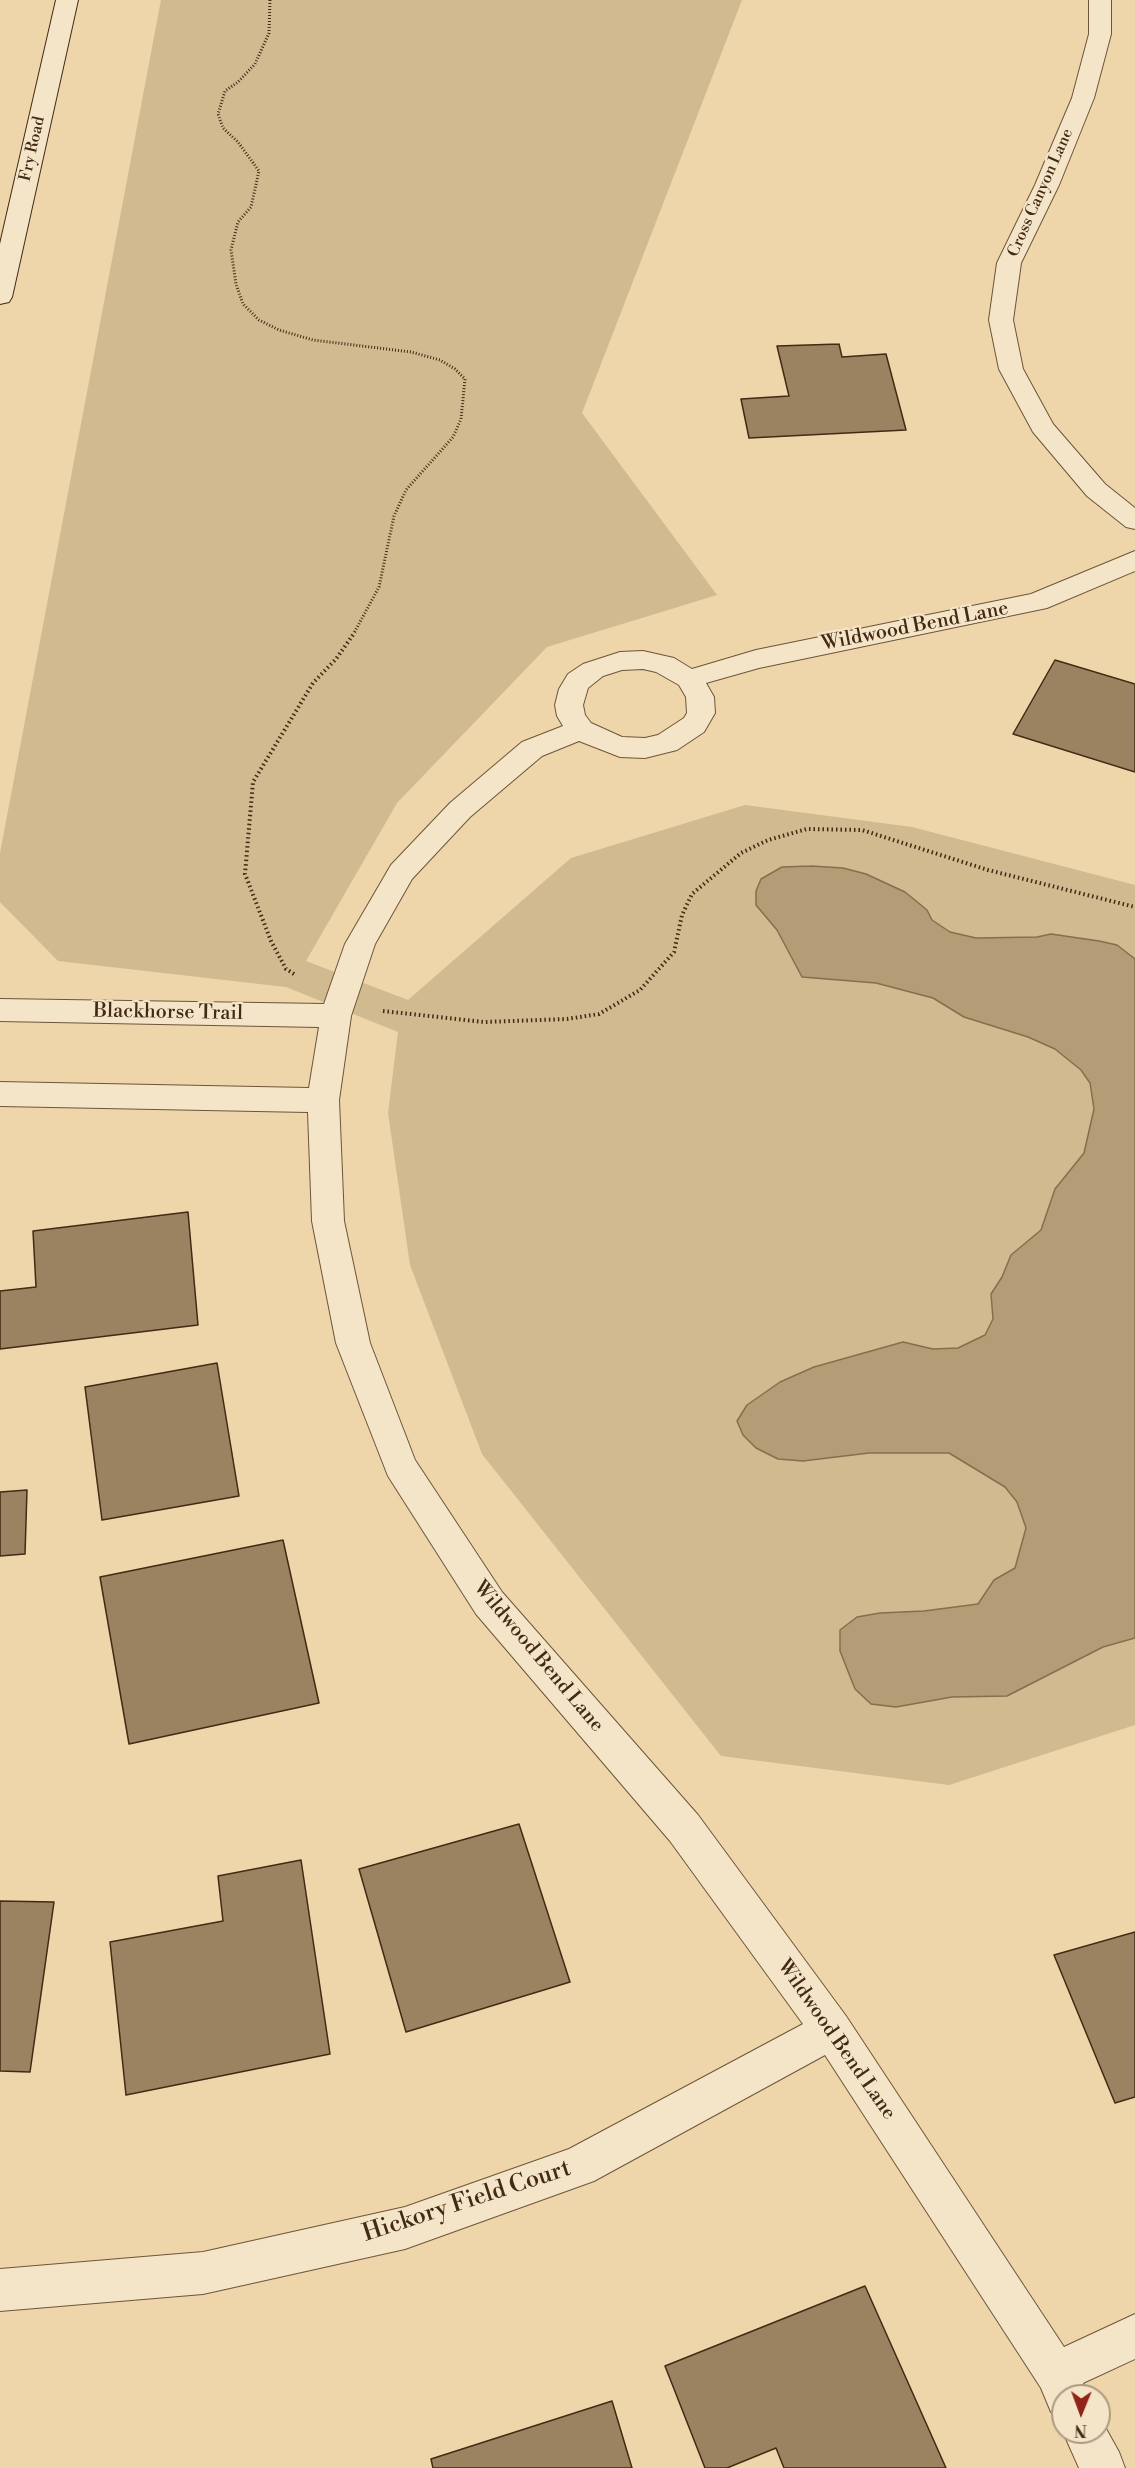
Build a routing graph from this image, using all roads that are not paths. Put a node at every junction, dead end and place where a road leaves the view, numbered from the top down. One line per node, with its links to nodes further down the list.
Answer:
1 (67, 0): 3 (street, Fry Road)
2 (1100, 0): 4 (street, Cross Canyon Lane)
3 (0, 297)
4 (1135, 521)
5 (1135, 560): 6 (street, Wildwood Bend Lane)
6 (688, 679): 7 (street); 7 (street)
7 (581, 730): 8 (street, Wildwood Bend Lane)
8 (338, 1009): 9 (street, Blackhorse Trail); 11 (street, Wildwood Bend Lane)
9 (0, 1010)
10 (0, 1094): 11 (street)
11 (323, 1100): 12 (street, Wildwood Bend Lane)
12 (832, 2030): 13 (street, Hickory Field Court); 15 (street, Wildwood Bend Lane)
13 (0, 2290)
14 (1135, 2336): 16 (street)
15 (1060, 2384)
16 (1063, 2384)
17 (1091, 2444): 18 (street)
18 (1103, 2468)

